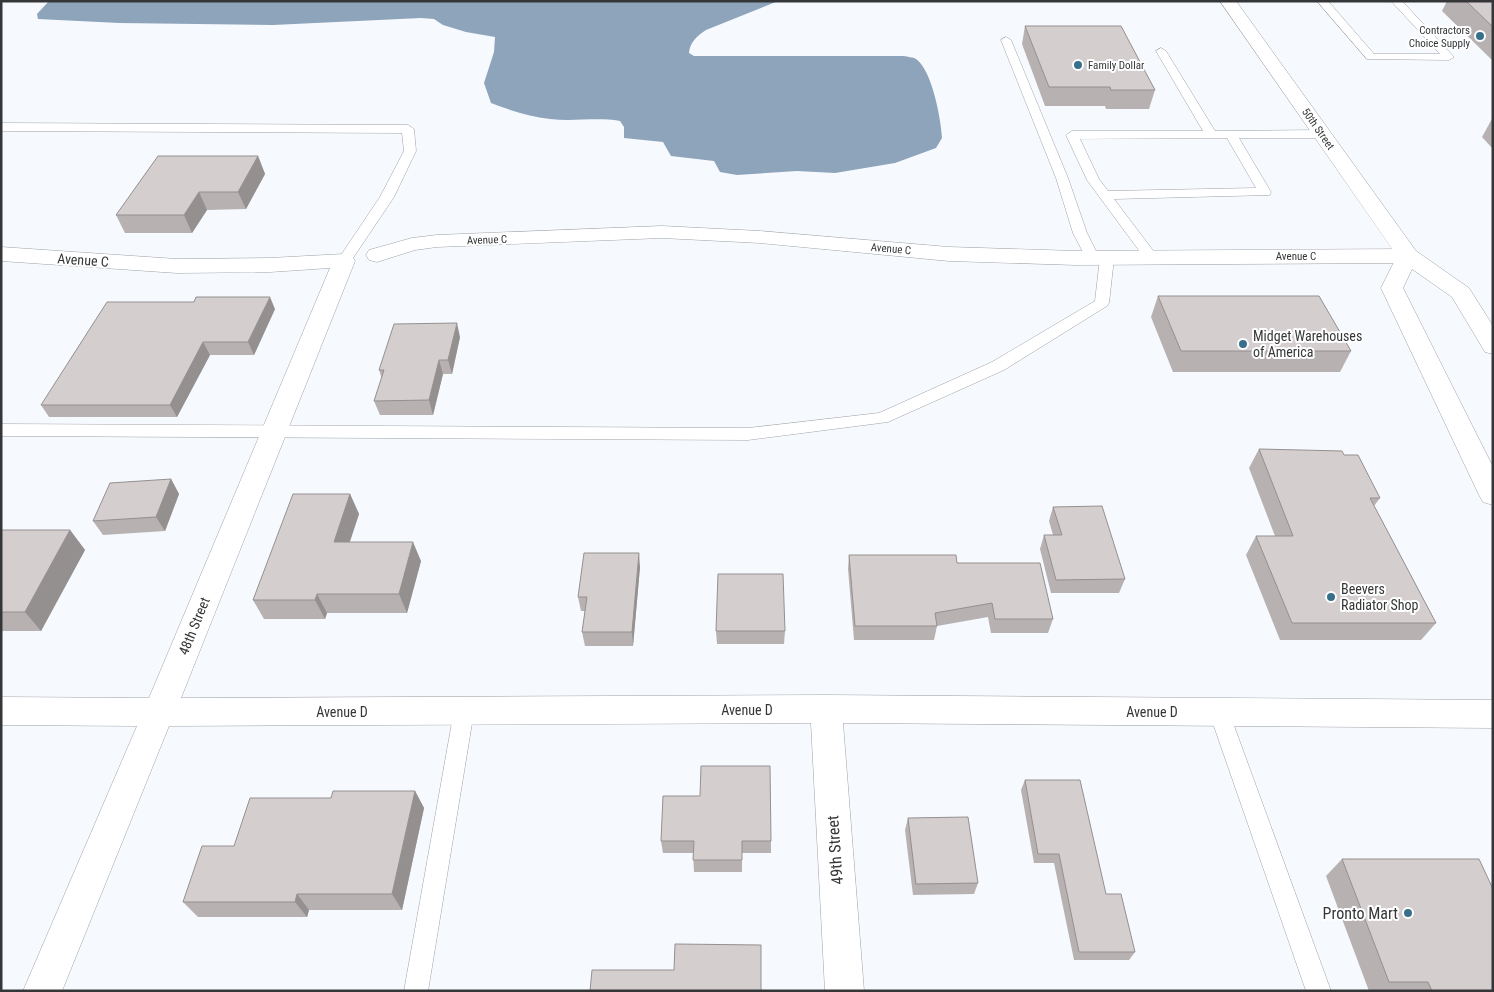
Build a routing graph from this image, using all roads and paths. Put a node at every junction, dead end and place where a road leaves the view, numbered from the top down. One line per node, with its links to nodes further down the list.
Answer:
1 (1228, 1): 7 (street, 50th Street)
2 (1322, 1): 3 (lane)
3 (1396, 1)
4 (1006, 40): 15 (lane)
5 (1161, 51): 8 (lane)
6 (1, 128): 16 (lane)
7 (1321, 134): 9 (lane); 13 (street, 50th Street)
8 (1212, 135): 9 (lane); 10 (lane)
9 (1231, 135): 10 (lane)
10 (1104, 195): 14 (lane)
11 (1, 254): 16 (street, Avenue C)
12 (377, 255): 15 (street, Avenue C)
13 (1408, 256): 14 (street, Avenue C); 17 (street, 50th Street); 20 (street)
14 (1151, 257): 15 (street, Avenue C)
15 (1100, 258): 19 (lane)
16 (344, 261): 19 (street, 48th Street)
17 (1493, 346)
18 (1, 430): 19 (lane)
19 (274, 431): 24 (street, 48th Street)
20 (1493, 495)
21 (826, 709): 23 (street, Avenue D); 25 (street, Avenue D); 29 (street, 49th Street)
22 (1, 711): 24 (street, Avenue D)
23 (464, 711): 24 (street, Avenue D); 28 (lane)
24 (160, 712): 27 (street, 48th Street)
25 (1219, 712): 26 (street, Avenue D); 30 (lane)
26 (1493, 714)
27 (42, 991)
28 (416, 991)
29 (845, 991)
30 (1320, 991)

